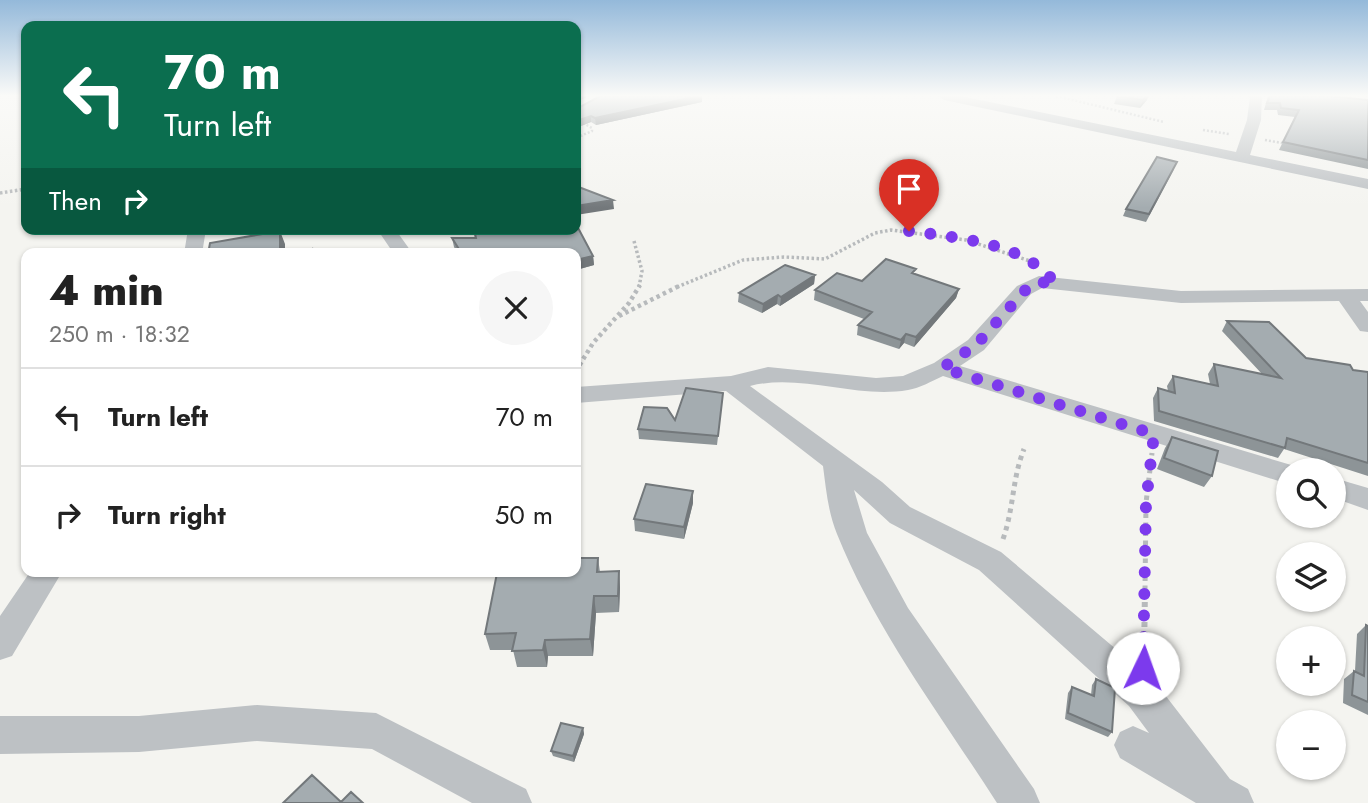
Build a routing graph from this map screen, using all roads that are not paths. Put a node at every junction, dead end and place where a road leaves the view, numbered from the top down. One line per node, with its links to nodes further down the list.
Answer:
1 (1124, 133): 3 (street)
2 (1249, 133): 3 (street)
3 (1242, 158): 4 (street)
4 (1368, 184)
5 (1368, 295): 6 (street)
6 (1345, 296): 7 (street); 8 (street)
7 (1368, 326)
8 (942, 368): 9 (street); 12 (street)
9 (731, 383): 10 (street); 11 (street)
10 (581, 395)
11 (836, 464): 20 (street); 22 (street)
12 (1276, 470)
13 (1346, 492): 14 (street)
14 (1368, 499)
15 (43, 577): 16 (street)
16 (10, 616): 17 (street)
17 (0, 645)
18 (0, 735): 21 (street)
19 (1133, 745): 20 (street)
20 (1225, 797)
21 (512, 803)
22 (1020, 803)

